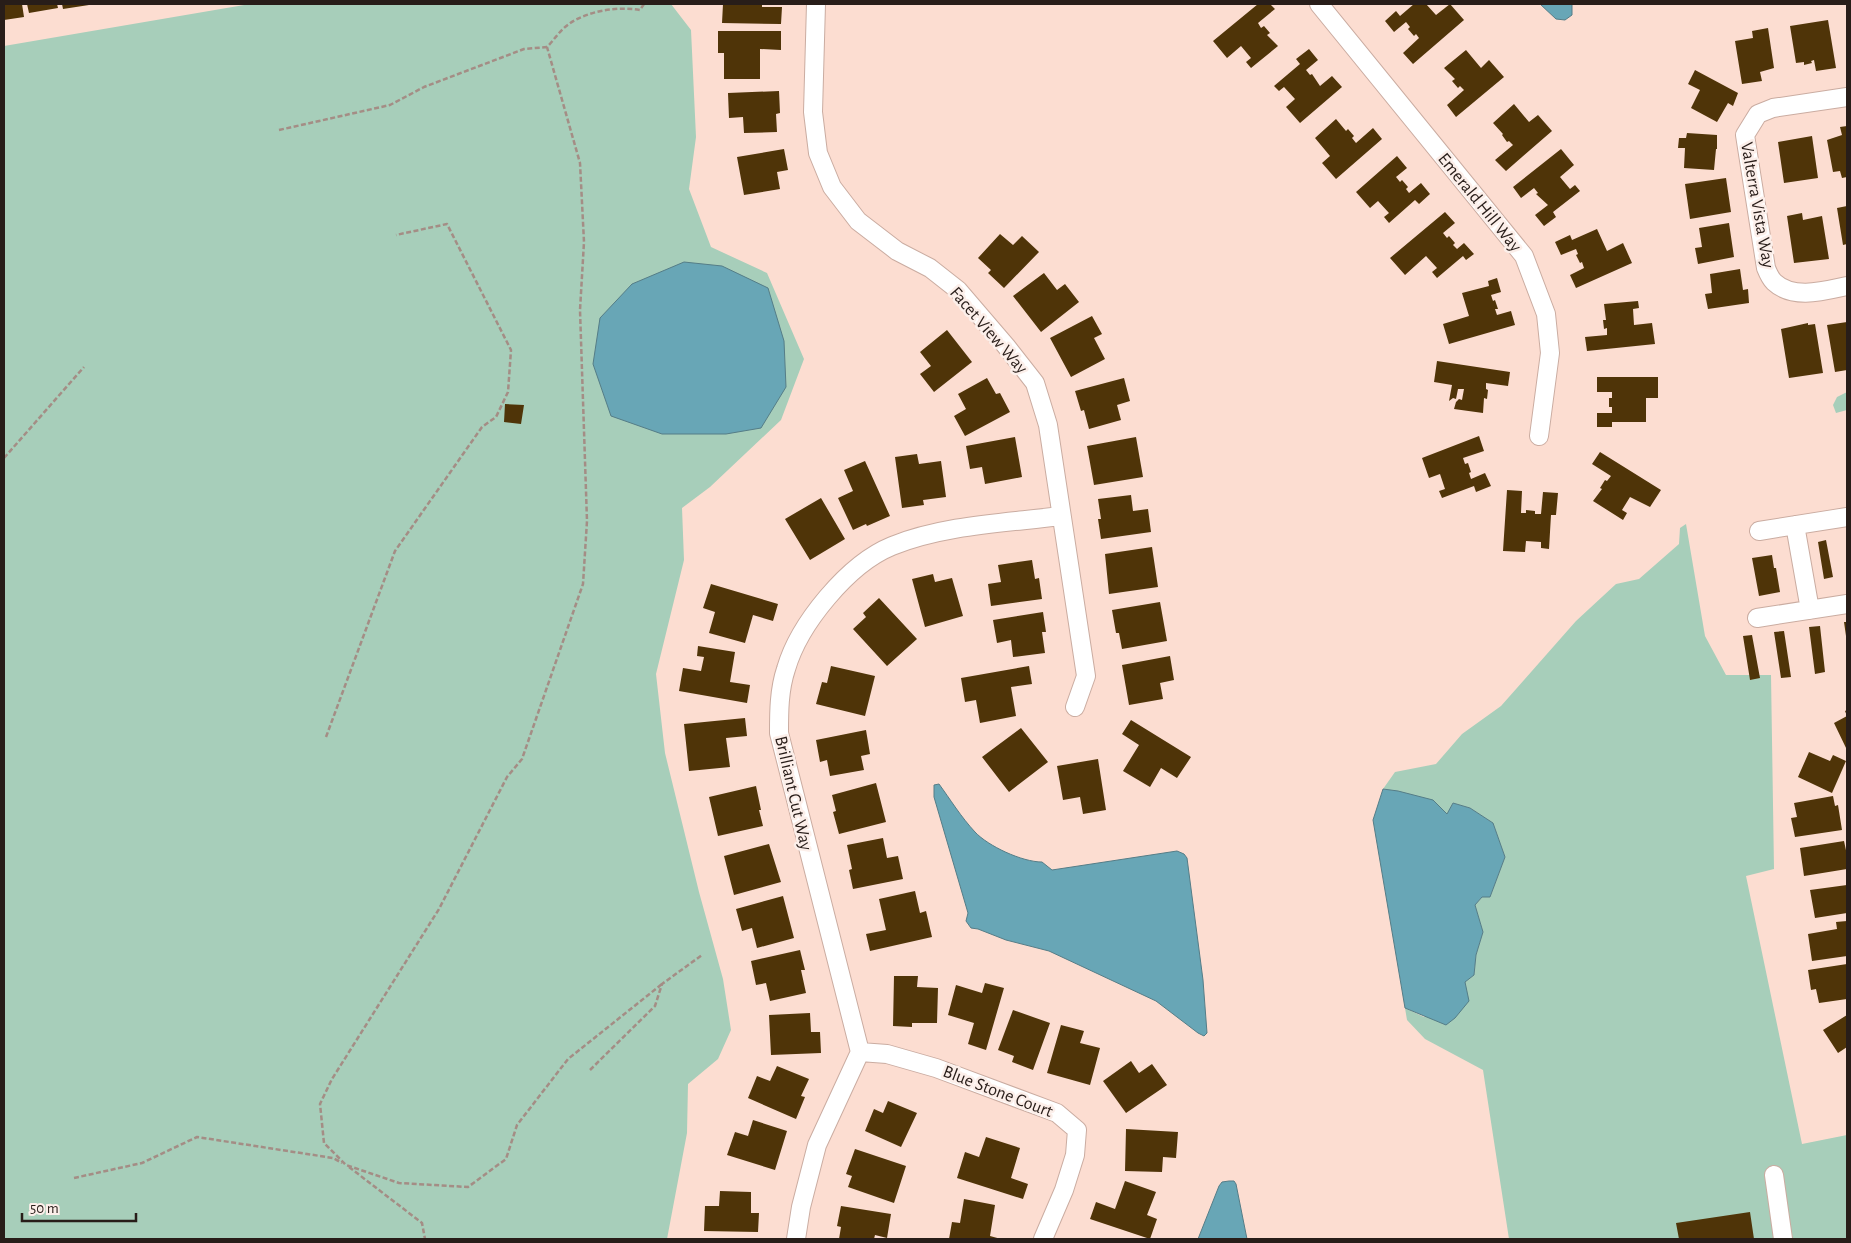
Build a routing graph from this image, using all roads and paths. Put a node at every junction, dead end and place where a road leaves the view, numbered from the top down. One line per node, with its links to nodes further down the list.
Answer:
1 (632, 4): 5 (path)
2 (644, 4): 5 (path)
3 (816, 4): 14 (street, Facet View Way)
4 (1319, 4): 12 (street, Emerald Hill Way)
5 (627, 7): 6 (path)
6 (547, 47): 8 (path); 27 (path)
7 (1847, 97): 10 (street, Valterra Vista Way)
8 (279, 130)
9 (396, 235): 22 (path)
10 (1847, 286)
11 (84, 367): 13 (path)
12 (1539, 436)
13 (4, 458)
14 (1061, 516): 21 (street, Facet View Way); 25 (street, Brilliant Cut Way)
15 (1847, 517): 16 (street)
16 (1795, 525): 17 (street); 19 (street)
17 (1759, 531)
18 (1847, 604): 19 (street)
19 (1810, 610): 20 (street)
20 (1757, 618)
21 (1075, 707)
22 (326, 737)
23 (702, 955): 24 (path)
24 (662, 984): 26 (path); 27 (path)
25 (860, 1052): 31 (street); 32 (street, Blue Stone Court)
26 (590, 1070)
27 (346, 1165): 29 (path); 30 (path)
28 (1774, 1176): 33 (street)
29 (74, 1178)
30 (425, 1239)
31 (796, 1239)
32 (1043, 1239)
33 (1783, 1239)

